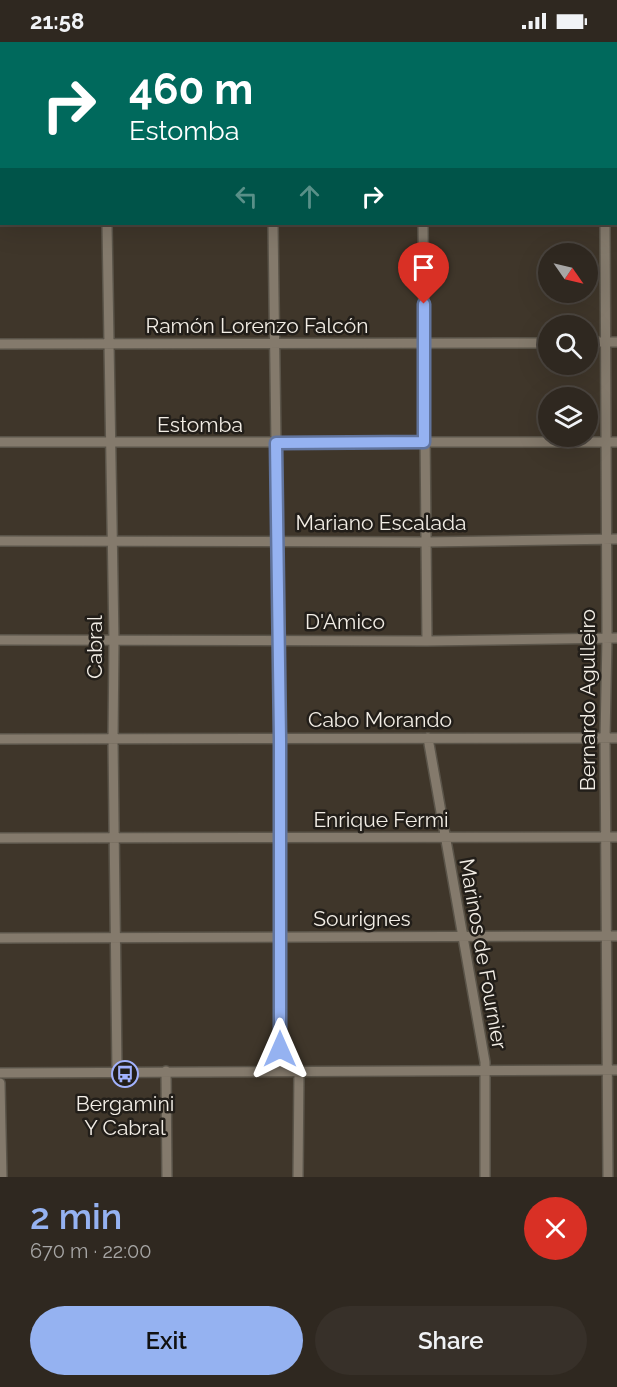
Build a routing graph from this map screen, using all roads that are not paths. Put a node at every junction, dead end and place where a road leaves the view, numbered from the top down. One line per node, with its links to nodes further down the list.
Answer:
1 (106, 225): 11 (street, Cabral)
2 (273, 225): 8 (street)
3 (423, 225): 12 (street)
4 (605, 225): 6 (street, Bernardo Agulleiro)
5 (598, 342): 6 (street)
6 (605, 342): 7 (street); 15 (street, Bernardo Agulleiro)
7 (617, 342)
8 (276, 343): 11 (street, Ramón Lorenzo Falcón); 12 (street, Ramón Lorenzo Falcón); 18 (street)
9 (538, 343): 12 (street, Ramón Lorenzo Falcón)
10 (0, 344): 11 (street, Ramón Lorenzo Falcón)
11 (109, 344): 17 (street, Cabral)
12 (424, 344): 14 (street)
13 (0, 442): 17 (street, Estomba)
14 (424, 442): 15 (street, Estomba); 18 (street, Estomba); 24 (street)
15 (605, 442): 16 (street, Estomba); 19 (street, Bernardo Agulleiro)
16 (617, 442)
17 (111, 443): 18 (street, Estomba); 23 (street, Cabral)
18 (276, 443): 22 (street)
19 (606, 538): 20 (street, Mariano Escalada); 24 (street, Mariano Escalada); 25 (street, Bernardo Agulleiro)
20 (617, 539)
21 (0, 541): 23 (street, Mariano Escalada)
22 (277, 541): 23 (street, Mariano Escalada); 24 (street, Mariano Escalada); 26 (street)
23 (112, 542): 28 (street, Cabral)
24 (426, 542): 29 (street)
25 (612, 638): 29 (street, D'Amico); 32 (street, Bernardo Agulleiro)
26 (278, 639): 28 (street, D'Amico); 29 (street, D'Amico); 30 (street)
27 (0, 640): 28 (street, D'Amico)
28 (114, 640): 35 (street, Cabral)
29 (427, 640)
30 (280, 738): 31 (street, Cabo Morando); 35 (street, Cabo Morando); 37 (street)
31 (428, 738): 32 (street, Cabo Morando); 41 (street, Marinos de Fournier)
32 (605, 738): 33 (street, Cabo Morando); 38 (street, Bernardo Agulleiro)
33 (617, 738)
34 (0, 739): 35 (street, Cabo Morando)
35 (113, 741): 36 (street, Cabral)
36 (114, 837): 37 (street, Enrique Fermi); 40 (street, Enrique Fermi); 44 (street, Cabral)
37 (279, 837): 41 (street, Enrique Fermi); 47 (street)
38 (606, 837): 39 (street, Enrique Fermi); 41 (street, Enrique Fermi); 42 (street, Bernardo Agulleiro)
39 (617, 837)
40 (0, 838)
41 (444, 838): 45 (street, Marinos de Fournier)
42 (606, 936): 43 (street, Sourignes); 45 (street, Sourignes); 48 (street, Bernardo Agulleiro)
43 (617, 936)
44 (115, 937): 46 (street, Sourignes); 47 (street, Sourignes); 50 (street, Cabral)
45 (462, 937): 47 (street, Sourignes); 54 (street, Marinos de Fournier)
46 (0, 938)
47 (281, 938): 52 (street)
48 (607, 1070): 49 (street); 54 (street); 61 (street, Bernardo Agulleiro)
49 (617, 1070)
50 (117, 1071): 51 (street); 55 (street)
51 (166, 1071): 52 (street); 58 (street)
52 (280, 1071): 53 (street)
53 (299, 1071): 54 (street); 59 (street)
54 (485, 1071): 60 (street, Marinos de Fournier)
55 (0, 1073)
56 (0, 1083): 57 (street)
57 (2, 1177)
58 (167, 1177)
59 (298, 1177)
60 (485, 1177)
61 (608, 1177)

